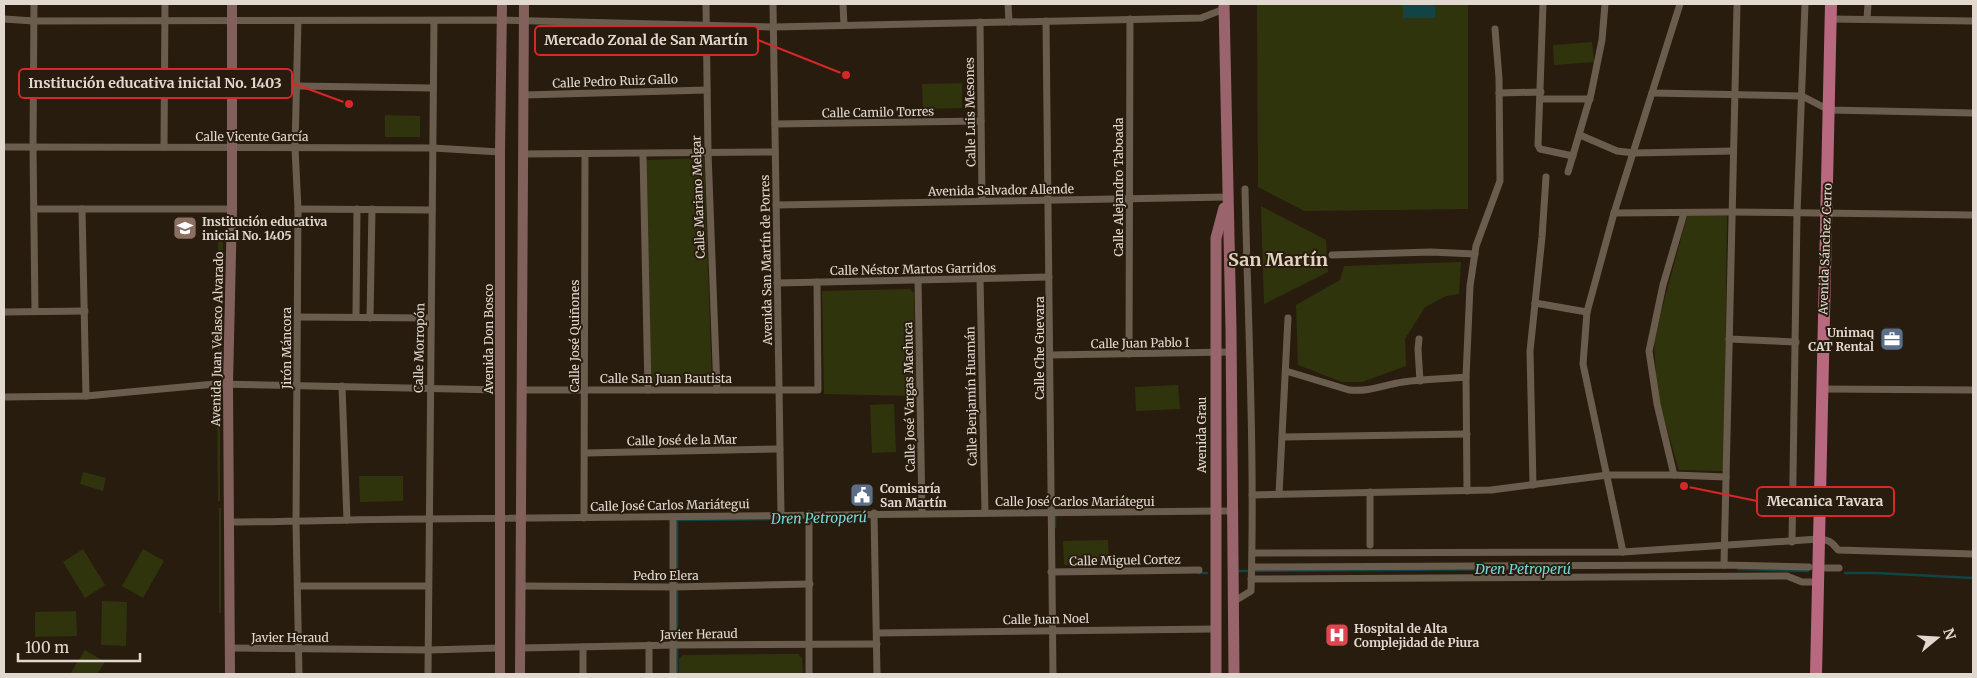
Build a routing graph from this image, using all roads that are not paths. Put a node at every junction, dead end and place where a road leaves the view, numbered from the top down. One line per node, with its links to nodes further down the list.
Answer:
1 (34, 4): 23 (street)
2 (164, 4): 24 (street)
3 (232, 4): 25 (street, Avenida Juan Velasco Alvarado)
4 (502, 4): 22 (street, Avenida Don Bosco)
5 (524, 4): 30 (street)
6 (706, 4): 33 (street, Calle Mariano Melgar)
7 (774, 4): 35 (street, Avenida San Martín de Porres)
8 (843, 4): 34 (street)
9 (1008, 4): 32 (street)
10 (1543, 4): 45 (street)
11 (1605, 4): 48 (street)
12 (1680, 4): 43 (street)
13 (1737, 4): 46 (street)
14 (1805, 4): 47 (street)
15 (1831, 4): 20 (highway, Avenida Sánchez Cerro)
16 (1868, 4): 21 (street)
17 (1224, 6): 19 (street); 72 (main road, Avenida Grau)
18 (4, 19): 23 (street)
19 (1130, 19): 27 (street); 73 (street, Calle Alejandro Taboada)
20 (1831, 19): 21 (street); 49 (highway, Avenida Sánchez Cerro)
21 (1867, 19): 28 (street)
22 (502, 20): 29 (street); 30 (street); 61 (street, Avenida Don Bosco)
23 (34, 21): 24 (street); 37 (street)
24 (164, 21): 25 (street); 38 (street)
25 (232, 21): 26 (street); 57 (street, Avenida Juan Velasco Alvarado)
26 (298, 21): 29 (street); 39 (street, Jirón Máncora)
27 (1046, 21): 32 (street); 74 (street, Calle Che Guevara)
28 (1973, 21)
29 (434, 22): 40 (street, Calle Morropón)
30 (524, 22): 33 (street); 44 (street)
31 (980, 22): 32 (street); 34 (street); 51 (street, Calle Luis Mesones)
32 (1009, 22)
33 (707, 25): 35 (street); 41 (street, Calle Mariano Melgar)
34 (844, 25): 35 (street)
35 (774, 27): 52 (street, Avenida San Martín de Porres)
36 (1495, 30): 42 (street)
37 (34, 84): 38 (street); 55 (street)
38 (164, 85): 56 (street)
39 (297, 86): 40 (street); 58 (street, Jirón Máncora)
40 (434, 88): 59 (street, Calle Morropón)
41 (707, 90): 44 (street, Calle Pedro Ruiz Gallo); 63 (street, Calle Mariano Melgar)
42 (1499, 93): 45 (street); 90 (street)
43 (1652, 93): 46 (street); 64 (street)
44 (524, 95): 65 (street)
45 (1541, 95): 48 (street); 68 (street)
46 (1735, 95): 47 (street); 60 (street)
47 (1802, 96): 49 (street); 87 (street)
48 (1590, 99): 53 (street)
49 (1829, 110): 50 (street); 88 (highway, Avenida Sánchez Cerro)
50 (1973, 113)
51 (981, 122): 52 (street, Calle Camilo Torres); 75 (street, Calle Luis Mesones)
52 (775, 124): 62 (street, Avenida San Martín de Porres)
53 (1580, 135): 64 (street); 68 (street)
54 (4, 147): 55 (street, Calle Vicente García)
55 (33, 147): 56 (street, Calle Vicente García); 77 (street)
56 (164, 147): 57 (street, Calle Vicente García)
57 (232, 148): 58 (street, Calle Vicente García); 79 (street, Avenida Juan Velasco Alvarado)
58 (295, 148): 59 (street, Calle Vicente García); 80 (street, Jirón Máncora)
59 (433, 148): 61 (street, Calle Vicente García); 83 (street, Calle Morropón)
60 (1733, 151): 64 (street); 84 (street)
61 (500, 152): 122 (street, Avenida Don Bosco)
62 (775, 152): 63 (street); 76 (street, Avenida San Martín de Porres)
63 (708, 153): 66 (street); 126 (street, Calle Mariano Melgar)
64 (1634, 153): 85 (street)
65 (524, 154): 67 (street); 123 (street)
66 (643, 154): 67 (street); 125 (street)
67 (585, 155): 124 (street, Calle José Quiñones)
68 (1573, 156): 69 (street)
69 (1568, 172)
70 (1546, 177): 97 (street)
71 (1245, 189): 142 (street)
72 (1227, 197): 73 (street, Avenida Salvador Allende); 110 (main road, Avenida Grau); 111 (main road, Avenida Grau)
73 (1130, 199): 74 (street, Avenida Salvador Allende); 112 (street, Calle Alejandro Taboada)
74 (1049, 200): 75 (street, Avenida Salvador Allende); 92 (street, Calle Che Guevara)
75 (982, 202): 76 (street, Avenida Salvador Allende)
76 (776, 205): 96 (street, Avenida San Martín de Porres)
77 (34, 209): 78 (street); 98 (street)
78 (82, 209): 79 (street); 99 (street)
79 (232, 209): 117 (street, Avenida Juan Velasco Alvarado)
80 (298, 209): 81 (street); 102 (street, Jirón Máncora)
81 (357, 209): 82 (street); 103 (street)
82 (372, 209): 83 (street); 104 (street)
83 (432, 210): 105 (street, Calle Morropón)
84 (1732, 212): 86 (street); 87 (street); 108 (street)
85 (1614, 213): 86 (street); 101 (street)
86 (1684, 213): 136 (street)
87 (1798, 214): 88 (street); 109 (street)
88 (1825, 214): 89 (street); 121 (highway, Avenida Sánchez Cerro)
89 (1973, 215)
90 (1475, 254): 91 (street); 115 (street)
91 (1332, 255)
92 (1049, 277): 93 (street, Calle Néstor Martos Garridos); 113 (street, Calle Che Guevara)
93 (980, 279): 94 (street, Calle Néstor Martos Garridos); 148 (street, Calle Benjamín Huamán)
94 (918, 280): 95 (street, Calle Néstor Martos Garridos); 147 (street, Calle José Vargas Machuca)
95 (817, 282): 96 (street, Calle Néstor Martos Garridos); 127 (street, Calle San Juan Bautista)
96 (777, 283): 127 (street, Avenida San Martín de Porres)
97 (1535, 303): 101 (street); 138 (street)
98 (35, 311): 99 (street); 100 (street)
99 (85, 311): 129 (street)
100 (4, 312)
101 (1587, 312): 135 (street)
102 (298, 317): 103 (street); 118 (street, Jirón Máncora)
103 (356, 317): 104 (street)
104 (370, 318): 105 (street)
105 (431, 318): 120 (street, Calle Morropón)
106 (1288, 318): 114 (street)
107 (1419, 339): 116 (street)
108 (1729, 339): 109 (street); 137 (street)
109 (1796, 342): 160 (street)
110 (1214, 352): 111 (street, Calle Juan Pablo I); 112 (street, Calle Juan Pablo I); 145 (main road, Avenida Grau)
111 (1231, 352): 143 (main road, Avenida Grau)
112 (1130, 354): 113 (street, Calle Juan Pablo I)
113 (1050, 355): 144 (street, Calle Che Guevara)
114 (1286, 372): 116 (street); 132 (street)
115 (1466, 377): 116 (street); 131 (street)
116 (1420, 381)
117 (228, 384): 118 (street); 129 (street); 157 (street, Avenida Juan Velasco Alvarado)
118 (297, 386): 119 (street); 158 (street, Jirón Máncora)
119 (342, 386): 120 (street); 155 (street)
120 (430, 387): 122 (street); 153 (street, Calle Morropón)
121 (1823, 389): 128 (street); 159 (highway, Avenida Sánchez Cerro)
122 (500, 390): 156 (street, Avenida Don Bosco)
123 (522, 390): 124 (street, Calle San Juan Bautista); 154 (street)
124 (585, 390): 125 (street, Calle San Juan Bautista); 134 (street, Calle José Quiñones)
125 (648, 390): 126 (street, Calle San Juan Bautista)
126 (716, 390): 127 (street, Calle San Juan Bautista)
127 (779, 390): 133 (street, Avenida San Martín de Porres)
128 (1973, 390)
129 (86, 396): 130 (street)
130 (4, 398)
131 (1468, 434): 132 (street); 139 (street)
132 (1282, 437): 141 (street)
133 (780, 449): 134 (street, Calle José de la Mar); 150 (street, Avenida San Martín de Porres)
134 (585, 453): 152 (street, Calle José Quiñones)
135 (1608, 475): 136 (street); 138 (street); 163 (street)
136 (1674, 475): 137 (street)
137 (1726, 478): 162 (street)
138 (1533, 485): 139 (street)
139 (1467, 491): 140 (street)
140 (1370, 492): 141 (street); 161 (street)
141 (1279, 494): 142 (street)
142 (1252, 495): 164 (street)
143 (1232, 511): 145 (street, Calle José Carlos Mariátegui); 180 (main road, Avenida Grau)
144 (1051, 512): 145 (street, Calle José Carlos Mariátegui); 148 (street, Calle José Carlos Mariátegui); 172 (street, Calle Che Guevara)
145 (1215, 512): 181 (main road, Avenida Grau)
146 (874, 513): 147 (street, Calle José Carlos Mariátegui); 149 (street, Calle José Carlos Mariátegui); 183 (street)
147 (922, 513): 148 (street, Calle José Carlos Mariátegui)
148 (985, 513)
149 (810, 514): 150 (street, Calle José Carlos Mariátegui); 175 (street)
150 (781, 515): 151 (street, Calle José Carlos Mariátegui)
151 (673, 517): 152 (street, Calle José Carlos Mariátegui); 179 (street)
152 (584, 518): 154 (street, Calle José Carlos Mariátegui)
153 (429, 519): 155 (street, Calle José Carlos Mariátegui); 156 (street, Calle José Carlos Mariátegui); 177 (street, Calle Morropón)
154 (522, 519): 156 (street, Calle José Carlos Mariátegui); 178 (street)
155 (346, 520): 158 (street, Calle José Carlos Mariátegui)
156 (500, 520): 191 (street, Avenida Don Bosco)
157 (229, 522): 158 (street, Calle José Carlos Mariátegui); 189 (street, Avenida Juan Velasco Alvarado)
158 (296, 522): 176 (street, Jirón Máncora)
159 (1819, 539): 160 (street); 165 (street); 174 (highway, Avenida Sánchez Cerro)
160 (1792, 542): 162 (street)
161 (1370, 545)
162 (1724, 545): 163 (street); 166 (street)
163 (1623, 552): 164 (street)
164 (1252, 554): 167 (street)
165 (1973, 554)
166 (1724, 565): 167 (street); 168 (street)
167 (1252, 567): 173 (street)
168 (1810, 567)
169 (1826, 568): 170 (street)
170 (1838, 568)
171 (1199, 570): 172 (street, Calle Miguel Cortez)
172 (1052, 572): 182 (street, Calle Che Guevara)
173 (1251, 579): 174 (street); 180 (street)
174 (1818, 582): 207 (highway, Avenida Sánchez Cerro)
175 (810, 584): 179 (street, Pedro Elera); 184 (street)
176 (298, 586): 177 (street); 190 (street, Jirón Máncora)
177 (428, 586): 193 (street, Calle Morropón)
178 (522, 586): 179 (street, Pedro Elera); 192 (street)
179 (673, 586): 187 (street)
180 (1233, 602): 206 (main road, Avenida Grau)
181 (1216, 629): 182 (street, Calle Juan Noel); 205 (main road, Avenida Grau)
182 (1052, 630): 183 (street, Calle Juan Noel); 204 (street, Calle Che Guevara)
183 (876, 633): 185 (street)
184 (809, 644): 185 (street, Javier Heraud); 187 (street, Javier Heraud); 202 (street)
185 (877, 644): 203 (street)
186 (650, 645): 187 (street, Javier Heraud); 188 (street, Javier Heraud); 200 (street)
187 (673, 645): 201 (street)
188 (583, 647): 192 (street, Javier Heraud); 199 (street)
189 (230, 648): 190 (street, Javier Heraud); 194 (street, Avenida Juan Velasco Alvarado)
190 (300, 648): 193 (street, Javier Heraud); 195 (street, Jirón Máncora)
191 (500, 648): 193 (street, Javier Heraud); 197 (street, Avenida Don Bosco)
192 (521, 648): 198 (street)
193 (429, 650): 196 (street, Calle Morropón)
194 (230, 674)
195 (299, 674)
196 (428, 674)
197 (500, 674)
198 (520, 674)
199 (583, 674)
200 (649, 674)
201 (673, 674)
202 (809, 674)
203 (877, 674)
204 (1053, 674)
205 (1216, 674)
206 (1234, 674)
207 (1816, 674)

